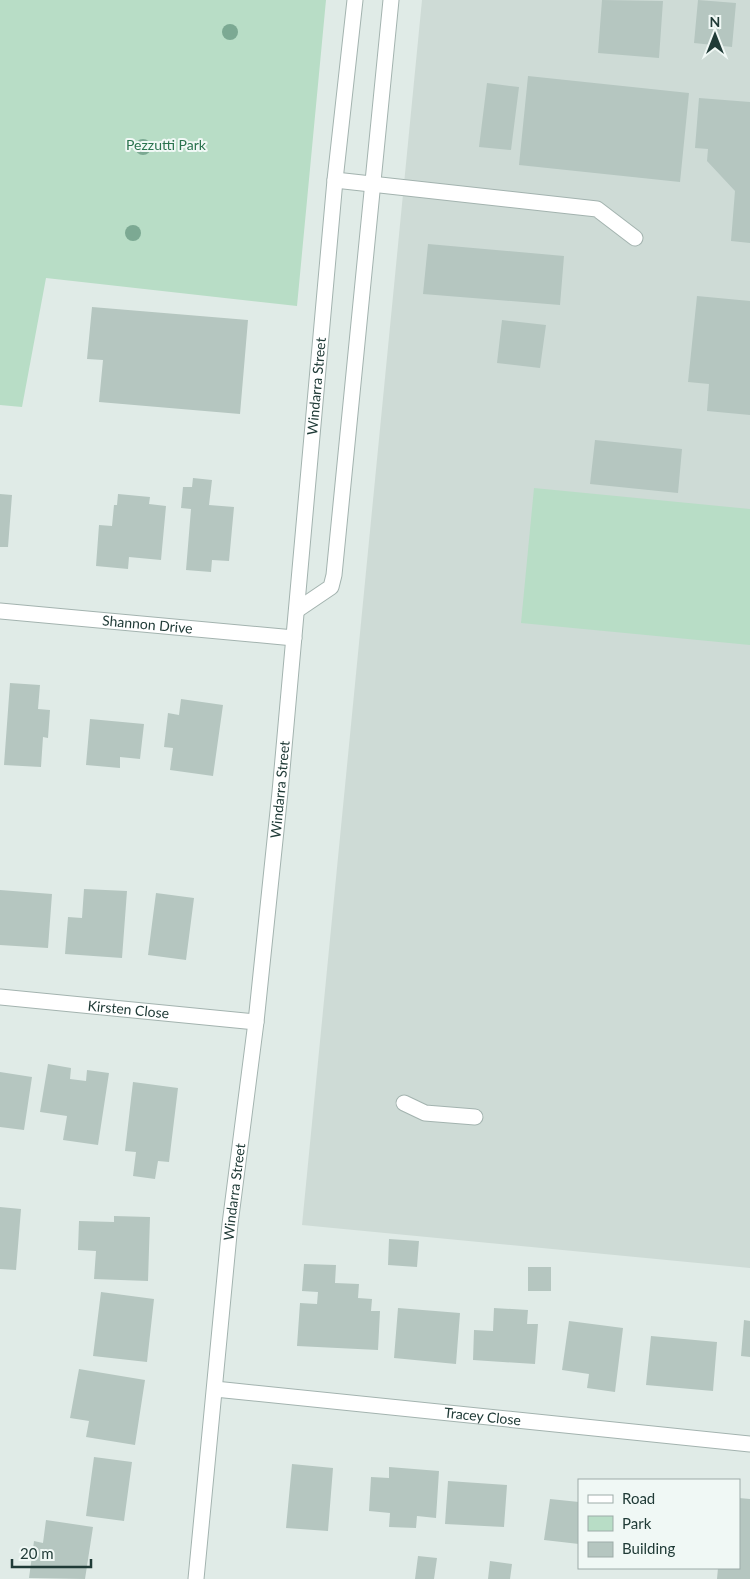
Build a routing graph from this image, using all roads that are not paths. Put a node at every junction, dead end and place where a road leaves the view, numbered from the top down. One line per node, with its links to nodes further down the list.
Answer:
1 (355, 0): 3 (street, Windarra Street)
2 (391, 0): 4 (street)
3 (336, 180): 4 (street); 6 (street, Windarra Street)
4 (373, 184): 5 (street); 6 (street)
5 (635, 238)
6 (297, 610): 8 (street, Windarra Street)
7 (0, 611): 8 (street, Shannon Drive)
8 (294, 638): 10 (street, Windarra Street)
9 (0, 998): 10 (street, Kirsten Close)
10 (256, 1022): 13 (street, Windarra Street)
11 (404, 1103): 12 (street)
12 (475, 1117)
13 (215, 1389): 14 (street, Tracey Close); 15 (street, Windarra Street)
14 (750, 1444)
15 (196, 1579)

